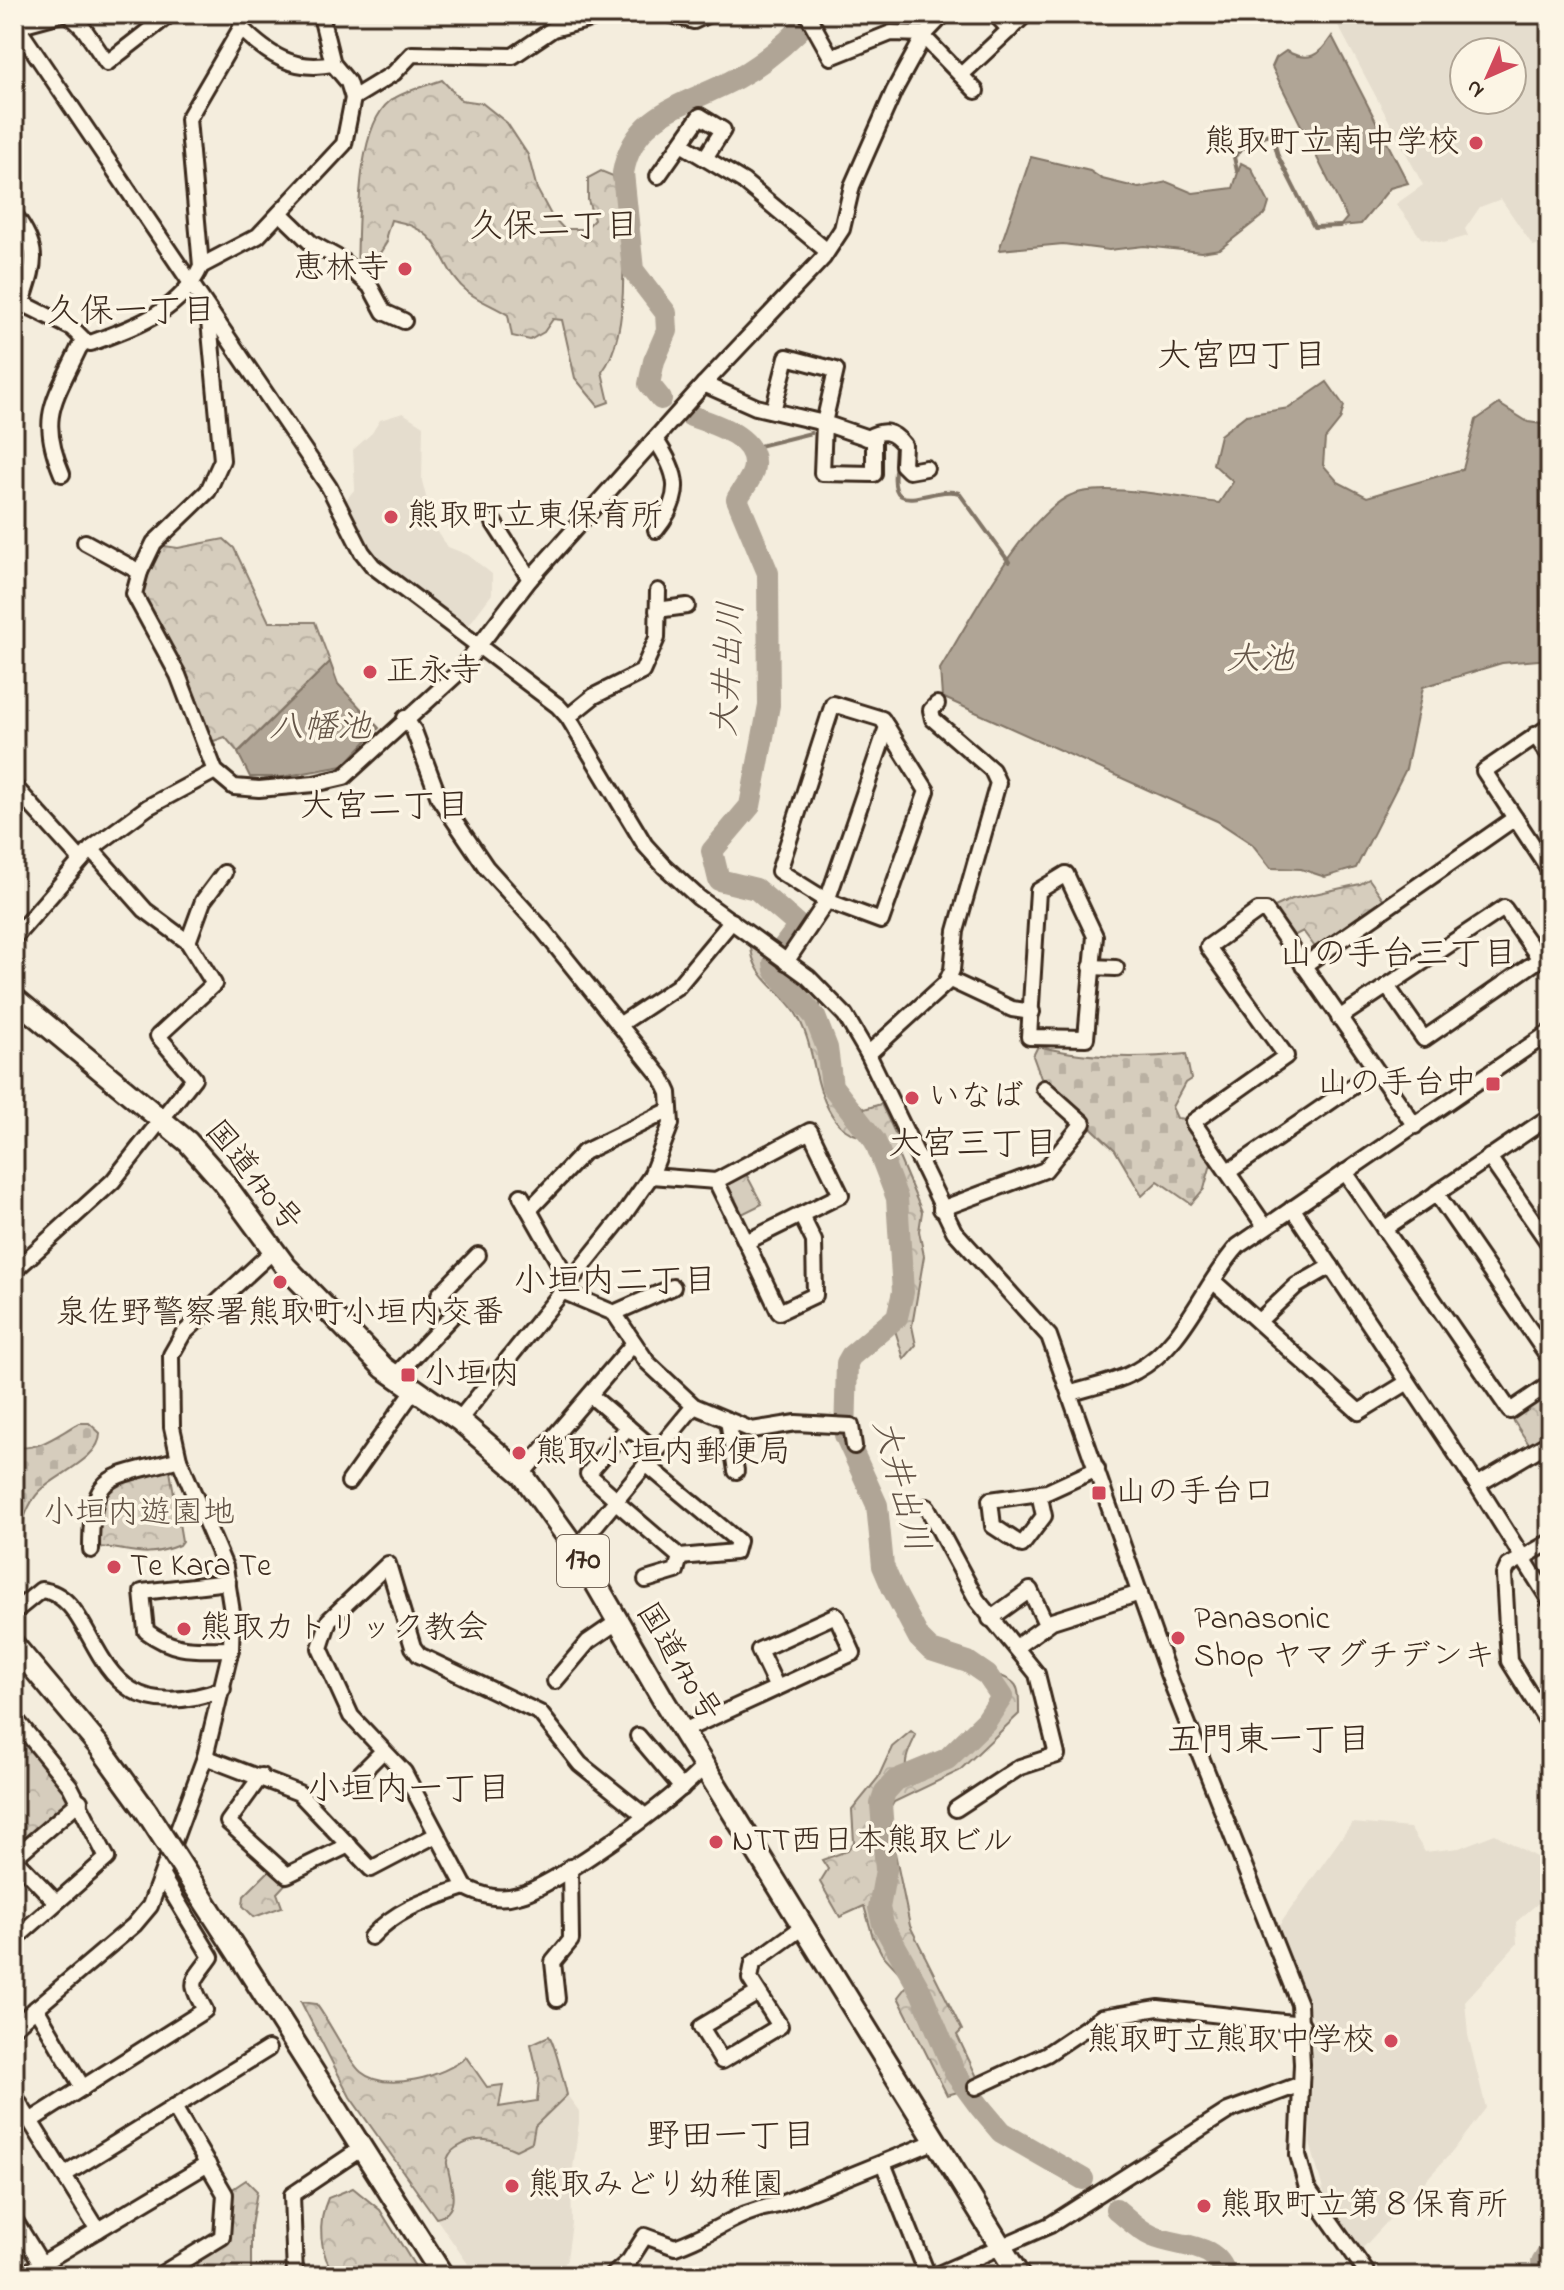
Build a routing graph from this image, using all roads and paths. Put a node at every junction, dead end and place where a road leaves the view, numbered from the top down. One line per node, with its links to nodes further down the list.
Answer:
1 (61, 14): 14 (street)
2 (69, 14): 3 (street)
3 (170, 14)
4 (223, 14): 13 (street)
5 (610, 14): 20 (street)
6 (669, 14): 7 (street)
7 (709, 14)
8 (944, 14): 16 (street)
9 (995, 14): 15 (street)
10 (1025, 15): 15 (street)
11 (322, 20): 17 (street)
12 (810, 20): 16 (street)
13 (241, 21): 17 (street); 27 (street)
14 (15, 26): 28 (street)
15 (1010, 30): 18 (street)
16 (924, 35): 18 (street); 26 (street)
17 (333, 64): 20 (street)
18 (961, 75): 19 (street)
19 (976, 91)
20 (353, 98): 24 (street)
21 (681, 144): 22 (street); 22 (street); 23 (street)
22 (705, 158): 26 (street)
23 (658, 176)
24 (280, 213): 27 (street); 31 (street)
25 (14, 214): 29 (street)
26 (827, 251): 33 (street)
27 (201, 266): 28 (street)
28 (193, 285): 30 (street); 32 (street)
29 (18, 304): 32 (street)
30 (208, 306): 43 (street); 48 (street)
31 (404, 321)
32 (85, 341): 39 (street)
33 (704, 384): 34 (street); 37 (street)
34 (773, 411): 35 (street); 35 (street)
35 (824, 423): 36 (street); 36 (street)
36 (867, 438): 38 (street)
37 (655, 439): 41 (street); 44 (street)
38 (926, 468)
39 (62, 474)
40 (494, 523): 44 (street)
41 (656, 530)
42 (85, 542): 43 (street)
43 (140, 572): 56 (street)
44 (530, 579): 48 (street)
45 (658, 591): 47 (street)
46 (687, 606): 47 (street)
47 (657, 610): 50 (street)
48 (479, 647): 50 (street); 51 (street)
49 (937, 704): 71 (street)
50 (568, 717): 63 (street)
51 (405, 718): 56 (street); 76 (street)
52 (1550, 726): 54 (street)
53 (887, 727): 62 (street); 62 (street); 62 (street)
54 (1535, 735): 55 (street); 58 (street)
55 (1550, 757)
56 (215, 771): 59 (street)
57 (14, 786): 59 (street)
58 (1515, 818): 60 (street); 68 (street)
59 (86, 854): 64 (street); 65 (street)
60 (1550, 871)
61 (224, 873): 65 (street)
62 (827, 901): 67 (street)
63 (732, 921): 67 (street); 76 (street)
64 (14, 938)
65 (188, 942): 82 (street)
66 (1545, 956): 72 (street); 72 (street)
67 (786, 962): 78 (street)
68 (1303, 966): 75 (street); 86 (street)
69 (1091, 967): 70 (street); 74 (street); 74 (street)
70 (1116, 968)
71 (948, 979): 74 (street); 78 (street)
72 (1387, 986): 75 (street)
73 (14, 998): 82 (highway, 国道170号 / 170)
74 (1032, 1012)
75 (1339, 1018): 79 (street)
76 (619, 1025): 81 (street)
77 (1550, 1032): 83 (street)
78 (868, 1054): 92 (street)
79 (1375, 1071): 83 (street); 86 (street)
80 (1044, 1088): 92 (street)
81 (670, 1110): 88 (street); 103 (street)
82 (161, 1119): 98 (highway, 国道170号 / 170); 101 (street)
83 (1415, 1126): 87 (street)
84 (1550, 1132): 85 (street)
85 (1489, 1157): 90 (street); 97 (street)
86 (1228, 1172): 94 (street)
87 (1345, 1172): 91 (street); 95 (street)
88 (651, 1176): 89 (street); 103 (street)
89 (716, 1181): 93 (street); 96 (street)
90 (1436, 1193): 95 (street); 108 (street)
91 (1292, 1208): 94 (street); 100 (street)
92 (941, 1209): 113 (street)
93 (801, 1215): 96 (street); 96 (street)
94 (1264, 1225): 102 (street)
95 (1384, 1229): 111 (street)
96 (746, 1242)
97 (1550, 1245)
98 (273, 1251): 109 (highway, 国道170号 / 170); 122 (street)
99 (478, 1255): 109 (street)
100 (1331, 1266): 106 (street); 110 (street)
101 (14, 1271)
102 (1213, 1281): 106 (street); 113 (street)
103 (566, 1286): 105 (street); 116 (street)
104 (673, 1287): 105 (street)
105 (614, 1313): 107 (street)
106 (1259, 1321): 110 (street)
107 (634, 1343): 114 (street); 115 (street)
108 (1550, 1359)
109 (395, 1376): 112 (highway, 国道170号 / 170)
110 (1408, 1382): 128 (street)
111 (1550, 1384)
112 (414, 1390): 116 (highway, 国道170号 / 170); 127 (street)
113 (1071, 1393): 124 (street)
114 (590, 1395): 118 (street); 126 (street)
115 (694, 1406): 117 (street); 121 (street)
116 (459, 1420): 126 (highway, 国道170号 / 170)
117 (728, 1420): 120 (street); 125 (street)
118 (628, 1427): 121 (street); 130 (street)
119 (1550, 1442): 128 (street)
120 (854, 1446)
121 (656, 1451): 123 (street)
122 (179, 1459): 134 (street); 138 (street)
123 (646, 1464): 130 (street); 135 (street)
124 (1097, 1469): 129 (street); 139 (street)
125 (736, 1471)
126 (522, 1474): 133 (highway, 国道170号 / 170)
127 (349, 1482)
128 (1477, 1485): 136 (street)
129 (1039, 1493)
130 (615, 1500): 133 (street); 135 (street)
131 (927, 1507): 142 (street)
132 (1550, 1542): 136 (street)
133 (576, 1549): 143 (highway, 国道170号 / 170)
134 (91, 1550)
135 (680, 1557): 137 (street)
136 (1524, 1558): 140 (street); 152 (street)
137 (646, 1580)
138 (228, 1582): 147 (street); 147 (street)
139 (1140, 1593): 144 (street); 179 (street)
140 (1550, 1601)
141 (14, 1612): 150 (street)
142 (990, 1619): 144 (street); 146 (street)
143 (617, 1622): 148 (street); 153 (highway, 国道170号 / 170)
144 (1046, 1624): 146 (street)
145 (14, 1645): 189 (highway, bridge)
146 (1016, 1647): 162 (street)
147 (231, 1649): 150 (street)
148 (555, 1681)
149 (777, 1688): 149 (street); 153 (street)
150 (223, 1689): 156 (street)
151 (14, 1717): 161 (street)
152 (1550, 1726)
153 (683, 1731): 157 (highway, 国道170号 / 170)
154 (638, 1736): 160 (street)
155 (383, 1751): 159 (street); 163 (street); 164 (street)
156 (205, 1757): 158 (street); 168 (street)
157 (704, 1766): 160 (street); 172 (highway, 国道170号 / 170)
158 (261, 1776): 165 (street); 165 (street)
159 (351, 1783)
160 (682, 1788): 163 (street)
161 (80, 1801): 166 (street); 170 (street)
162 (956, 1809)
163 (645, 1816): 167 (street)
164 (436, 1835): 165 (street); 169 (street)
165 (349, 1845)
166 (14, 1858): 170 (street)
167 (570, 1867): 169 (street); 177 (street)
168 (162, 1876): 178 (street); 184 (street)
169 (465, 1887): 174 (street)
170 (56, 1902): 175 (street)
171 (1550, 1912): 173 (street)
172 (804, 1926): 176 (street); 188 (highway, 国道170号 / 170)
173 (1550, 1936)
174 (371, 1937)
175 (14, 1940)
176 (758, 1993): 176 (street)
177 (557, 1999)
178 (36, 2008): 180 (street); 184 (street)
179 (1302, 2024): 182 (street); 183 (street)
180 (14, 2027)
181 (268, 2049): 186 (street)
182 (1301, 2084): 195 (street); 205 (street)
183 (976, 2087)
184 (83, 2088): 187 (street)
185 (14, 2095): 187 (street)
186 (174, 2107): 191 (street); 192 (street)
187 (30, 2121): 192 (street)
188 (936, 2141): 190 (street); 195 (highway, 国道170号 / 170)
189 (362, 2148): 199 (street); 200 (highway)
190 (883, 2163): 201 (street); 202 (street)
191 (208, 2164): 194 (street); 198 (street)
192 (64, 2175): 194 (street)
193 (14, 2219): 196 (street)
194 (98, 2230): 196 (street)
195 (1001, 2249): 203 (street); 204 (highway, 国道170号 / 170)
196 (45, 2270): 197 (street)
197 (21, 2276)
198 (158, 2276)
199 (295, 2276)
200 (443, 2276)
201 (612, 2276)
202 (928, 2276)
203 (934, 2276)
204 (1019, 2276)
205 (1369, 2276)

